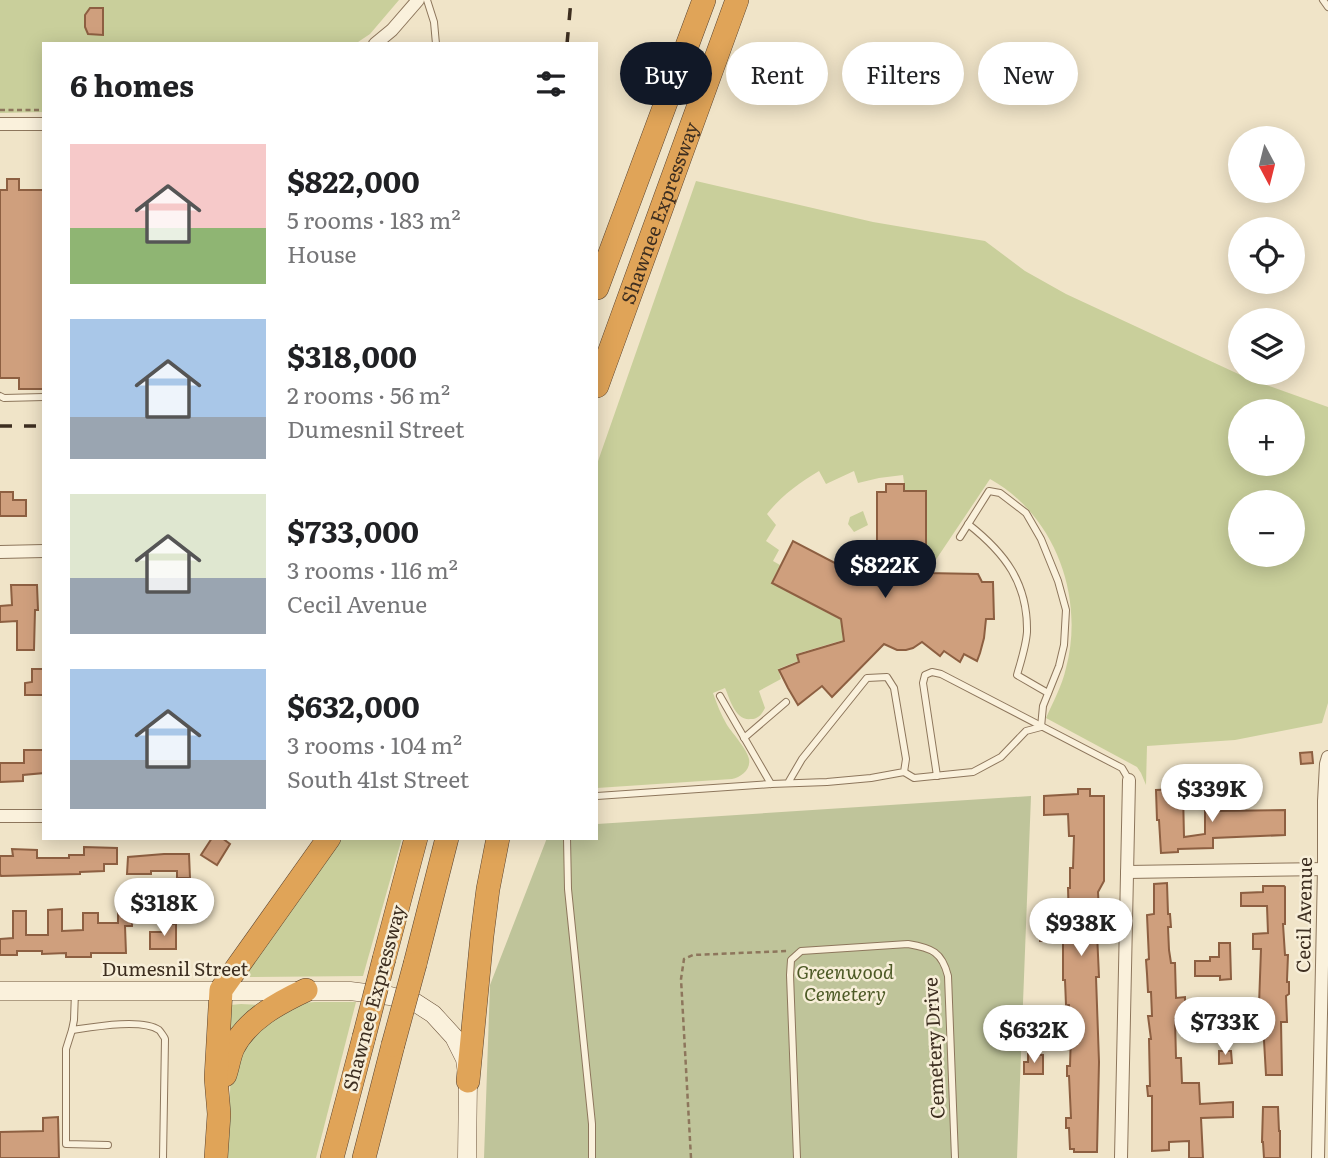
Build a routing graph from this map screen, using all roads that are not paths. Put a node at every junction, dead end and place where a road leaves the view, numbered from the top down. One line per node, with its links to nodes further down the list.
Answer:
1 (418, 0): 7 (street)
2 (427, 0): 8 (lane)
3 (704, 0): 11 (highway, Shawnee Expressway)
4 (737, 0): 12 (highway, Shawnee Expressway)
5 (1323, 0): 6 (lane)
6 (1328, 7)
7 (377, 42)
8 (436, 42)
9 (0, 124): 10 (street)
10 (42, 124)
11 (598, 285)
12 (598, 383)
13 (0, 396): 14 (lane)
14 (42, 397)
15 (968, 524): 16 (lane); 19 (lane); 19 (lane)
16 (960, 537)
17 (42, 551): 18 (street)
18 (0, 552)
19 (1048, 693): 22 (lane)
20 (720, 696): 23 (lane)
21 (786, 702): 23 (lane)
22 (1041, 727): 26 (lane); 26 (lane); 27 (lane)
23 (744, 738): 29 (lane)
24 (1328, 757): 38 (street, Cecil Avenue)
25 (904, 772): 26 (lane); 28 (lane); 28 (lane)
26 (937, 776)
27 (1129, 780): 39 (street)
28 (788, 783): 29 (lane)
29 (771, 784): 30 (lane)
30 (598, 796)
31 (0, 816): 32 (street)
32 (42, 816)
33 (328, 840): 42 (highway)
34 (415, 840): 51 (highway, Shawnee Expressway, bridge)
35 (446, 840): 52 (highway, Shawnee Expressway, bridge)
36 (498, 840): 46 (highway)
37 (567, 840): 54 (lane)
38 (1326, 869): 39 (street); 45 (street, Cecil Avenue)
39 (1127, 872): 57 (street)
40 (0, 990): 41 (main road, Dumesnil Street)
41 (75, 990): 42 (main road, Dumesnil Street); 44 (lane)
42 (221, 990): 43 (main road, Dumesnil Street); 47 (highway)
43 (306, 990): 46 (main road, Dumesnil Street); 47 (highway)
44 (72, 1030): 48 (lane); 49 (lane)
45 (1324, 1065): 58 (street, Cecil Avenue)
46 (468, 1081): 53 (main road, Dumesnil Street)
47 (219, 1114): 50 (highway)
48 (108, 1144)
49 (163, 1158)
50 (216, 1158)
51 (332, 1158)
52 (364, 1158)
53 (467, 1158)
54 (592, 1158)
55 (797, 1158): 56 (lane, Cemetery Drive)
56 (955, 1158)
57 (1121, 1158)
58 (1318, 1158)

